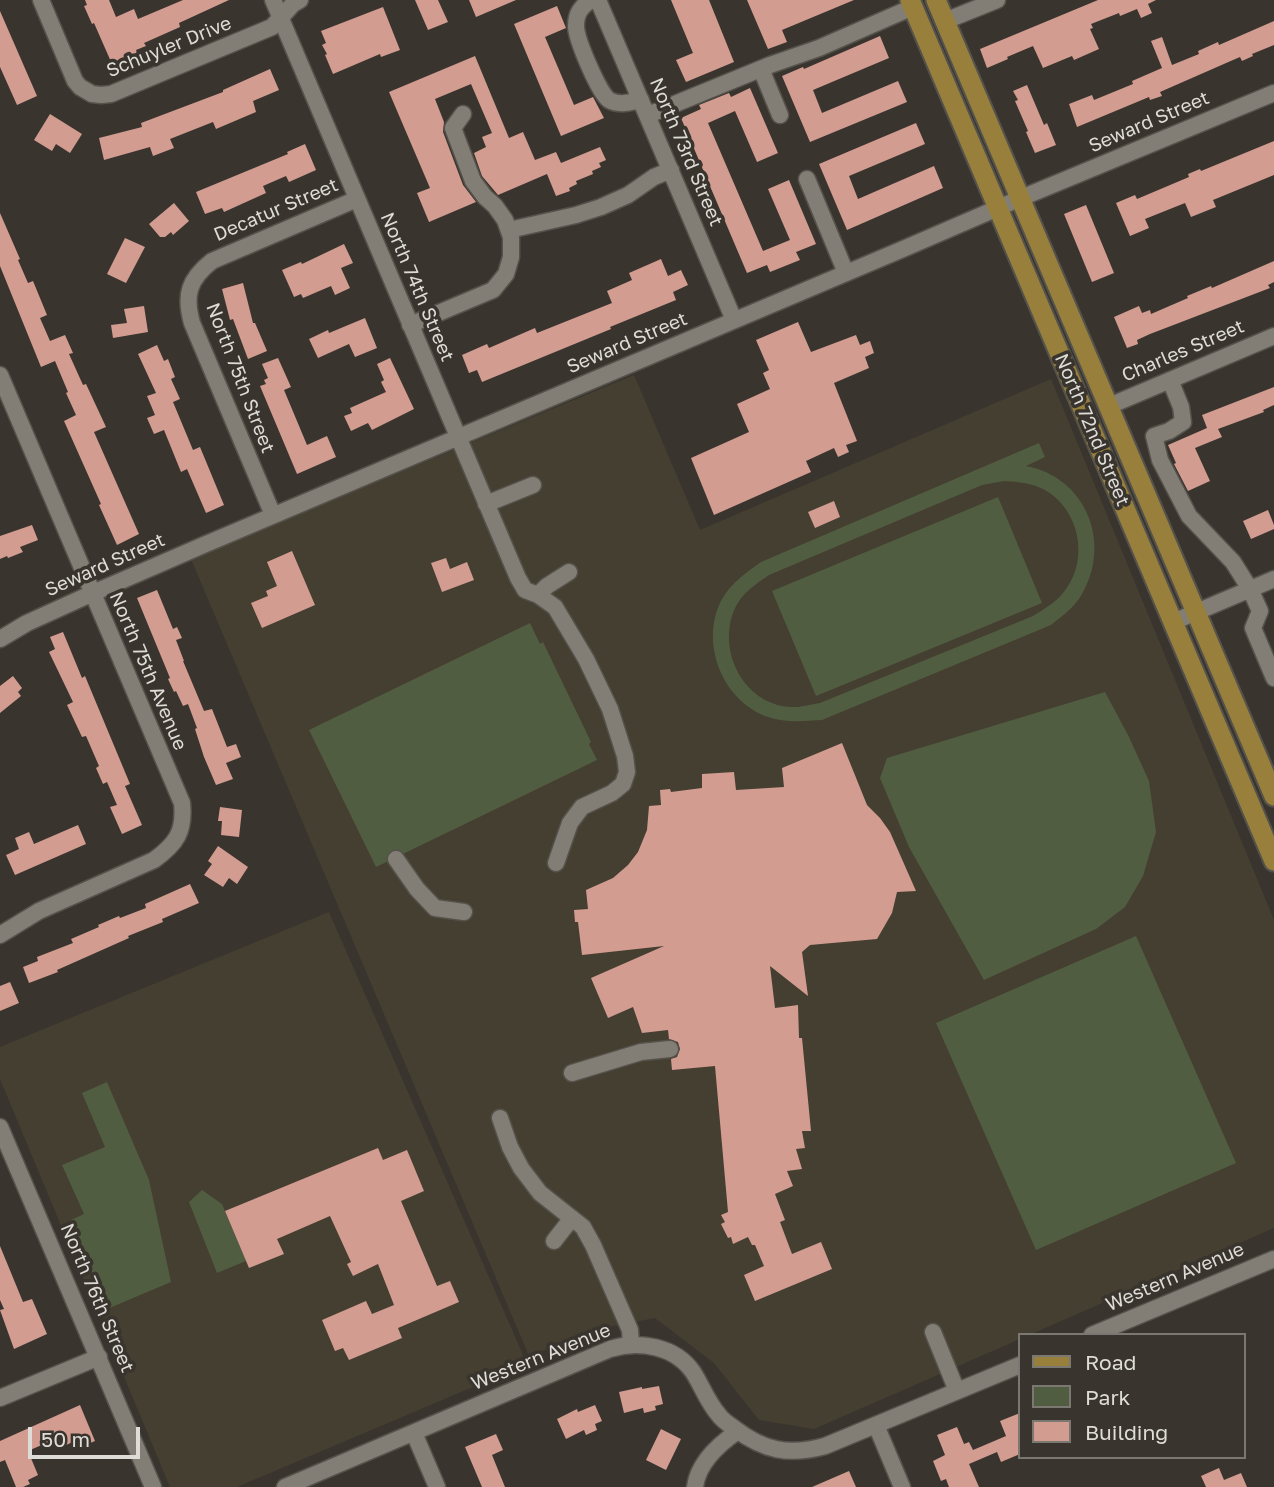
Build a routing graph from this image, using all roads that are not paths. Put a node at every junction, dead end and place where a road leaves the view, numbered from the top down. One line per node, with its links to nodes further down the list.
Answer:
1 (41, 0): 9 (street, Schuyler Drive)
2 (273, 0): 9 (street, North 74th Street)
3 (300, 0): 9 (street)
4 (591, 0): 13 (street)
5 (598, 0): 13 (street, North 73rd Street)
6 (936, 0): 10 (main road, North 72nd Street)
7 (997, 0): 10 (street)
8 (912, 4): 11 (street); 20 (main road, North 72nd Street)
9 (280, 17): 19 (street, North 74th Street)
10 (945, 21): 18 (main road, North 72nd Street)
11 (761, 69): 13 (street); 15 (street)
12 (1274, 93): 18 (street, Seward Street)
13 (644, 108): 16 (street, North 73rd Street)
14 (463, 114): 21 (street)
15 (780, 115)
16 (671, 170): 21 (street); 24 (street, North 73rd Street)
17 (807, 179): 23 (street)
18 (1021, 198): 20 (street, Seward Street); 29 (main road, North 72nd Street)
19 (357, 199): 22 (street, Decatur Street); 25 (street, North 74th Street)
20 (998, 208): 23 (street, Seward Street); 41 (main road, North 72nd Street)
21 (509, 230): 25 (street)
22 (212, 261): 34 (street, North 75th Street)
23 (846, 273): 24 (street, Seward Street)
24 (734, 320): 31 (street, Seward Street)
25 (410, 325): 31 (street, North 74th Street)
26 (1274, 336): 28 (street, Charles Street)
27 (0, 375): 30 (street, North 75th Avenue)
28 (1170, 380): 29 (street, Charles Street); 37 (street)
29 (1109, 405): 40 (main road, North 72nd Street)
30 (6, 408): 39 (street, North 75th Avenue)
31 (458, 437): 33 (street, North 74th Street); 34 (street, Seward Street)
32 (533, 485): 33 (street)
33 (486, 504): 38 (street, North 74th Street)
34 (273, 515): 39 (street, Seward Street)
35 (569, 572): 38 (street)
36 (1274, 579): 37 (street)
37 (1250, 589): 40 (street); 43 (street)
38 (532, 592): 47 (street, North 74th Street)
39 (93, 593): 42 (street, Seward Street); 49 (street, North 75th Avenue)
40 (1197, 612): 41 (street); 44 (main road, North 72nd Street)
41 (1173, 622): 46 (main road, North 72nd Street)
42 (0, 639)
43 (1274, 678)
44 (1274, 796)
45 (396, 859): 48 (street)
46 (1274, 861)
47 (556, 863)
48 (464, 912)
49 (0, 935)
50 (670, 1049): 51 (street)
51 (572, 1073)
52 (500, 1118): 55 (street)
53 (0, 1127): 54 (street, North 76th Street)
54 (7, 1162): 61 (street, North 76th Street)
55 (572, 1218): 56 (street); 60 (street)
56 (554, 1241)
57 (1274, 1259): 59 (street, Western Avenue)
58 (933, 1332): 63 (street)
59 (1097, 1333)
60 (631, 1345): 66 (street, Western Avenue); 67 (street, Western Avenue)
61 (99, 1357): 64 (street); 68 (street, North 76th Street)
62 (1018, 1366): 63 (street, Western Avenue)
63 (957, 1391): 65 (street, Western Avenue)
64 (0, 1398)
65 (876, 1425): 66 (street, Western Avenue); 72 (street)
66 (738, 1431): 71 (street)
67 (414, 1433): 69 (street, Western Avenue); 70 (street)
68 (153, 1487)
69 (285, 1487)
70 (437, 1487)
71 (695, 1487)
72 (902, 1487)

